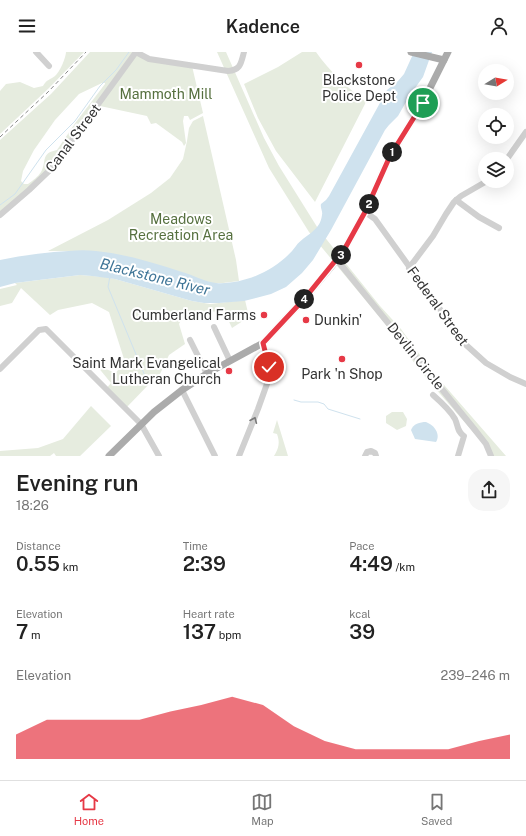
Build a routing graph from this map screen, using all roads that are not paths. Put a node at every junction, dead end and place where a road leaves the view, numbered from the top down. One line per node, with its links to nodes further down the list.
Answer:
1 (36, 52): 7 (street)
2 (136, 52): 3 (street); 13 (street, Canal Street)
3 (244, 52)
4 (411, 52): 6 (main road)
5 (448, 52): 6 (main road)
6 (444, 60): 12 (main road)
7 (49, 66)
8 (526, 132): 9 (street)
9 (512, 152)
10 (478, 186): 11 (street)
11 (456, 200): 14 (street); 16 (street)
12 (365, 212): 15 (main road); 16 (street, Federal Street)
13 (0, 215)
14 (499, 228)
15 (337, 260): 19 (main road); 27 (street, Devlin Circle)
16 (409, 268): 23 (street, Federal Street)
17 (214, 327): 20 (street)
18 (190, 340): 22 (street)
19 (262, 344): 20 (main road); 32 (street, one-way to 19)
20 (230, 362): 22 (main road)
21 (0, 370): 26 (street)
22 (207, 374): 24 (main road)
23 (526, 384)
24 (182, 390): 26 (main road); 31 (street)
25 (433, 395): 28 (street)
26 (141, 424): 29 (main road); 30 (street)
27 (476, 430): 28 (street); 36 (street, Devlin Circle)
28 (464, 436): 35 (street)
29 (109, 456)
30 (160, 456)
31 (215, 456)
32 (239, 456)
33 (365, 456): 34 (street)
34 (376, 456)
35 (458, 456)
36 (491, 456)

